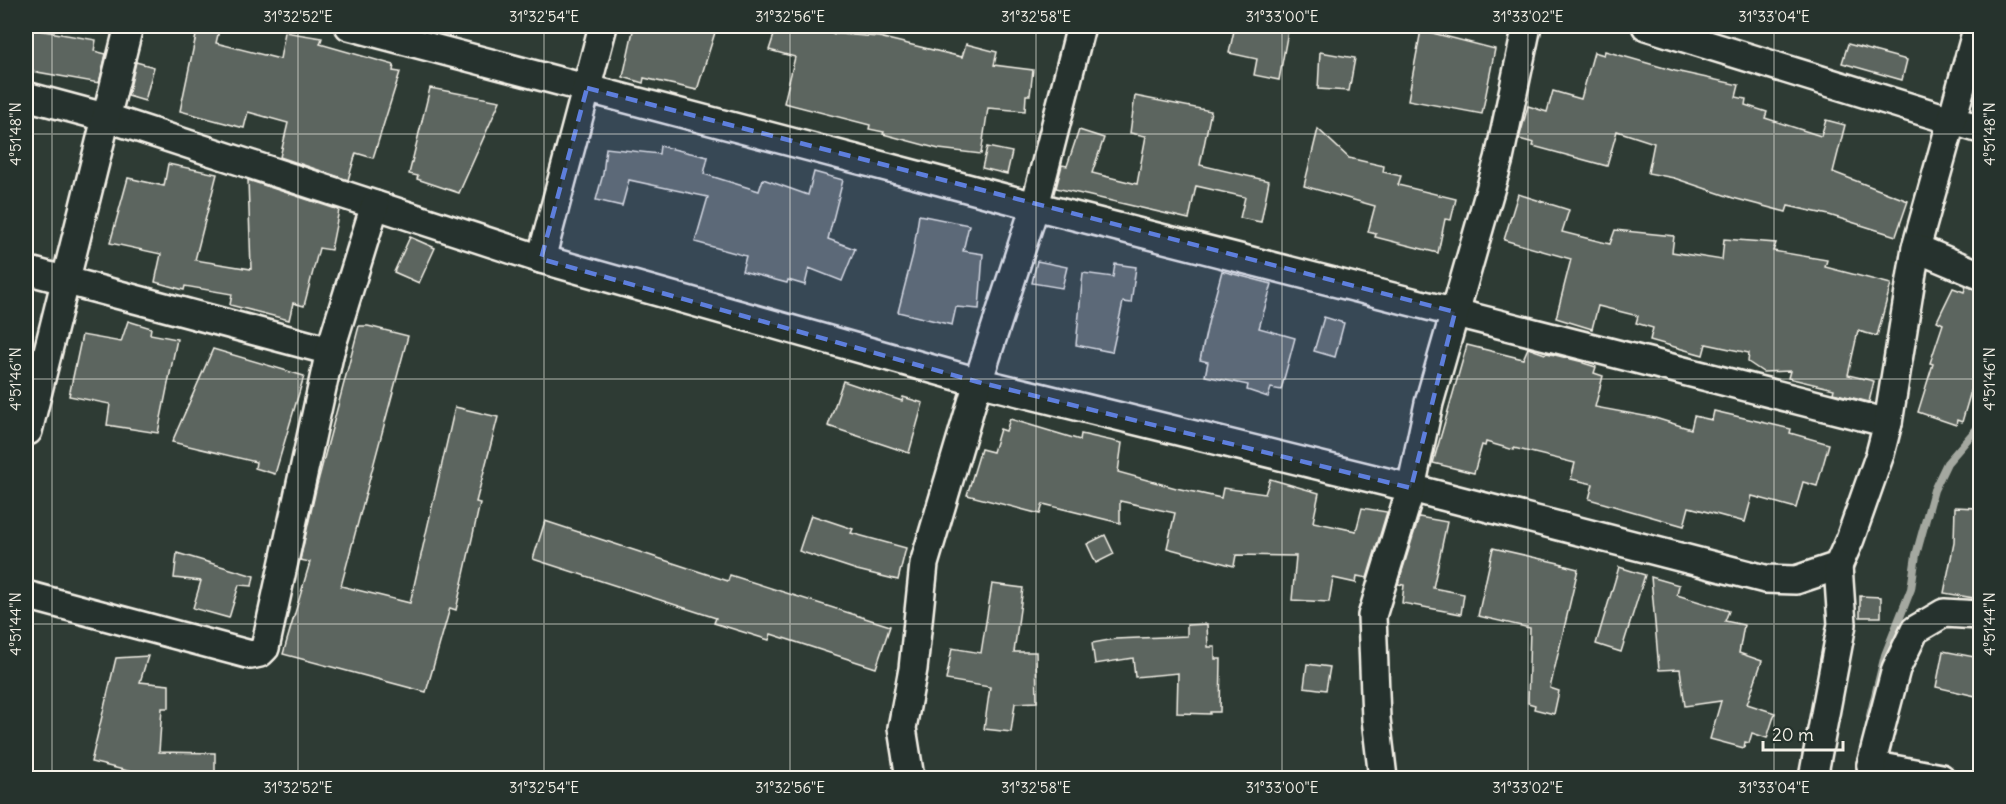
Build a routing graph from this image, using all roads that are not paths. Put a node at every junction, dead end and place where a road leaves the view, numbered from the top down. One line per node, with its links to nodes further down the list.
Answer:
1 (129, 26): 10 (street)
2 (349, 26): 8 (street)
3 (603, 26): 8 (street)
4 (1081, 26): 14 (street)
5 (1527, 26): 20 (street)
6 (1646, 26): 11 (street)
7 (1978, 26): 11 (street)
8 (586, 88): 14 (street); 16 (street)
9 (26, 96): 10 (street)
10 (108, 118): 13 (street); 19 (street)
11 (1951, 122): 12 (street); 15 (street)
12 (1980, 129)
13 (375, 205): 16 (street); 21 (street)
14 (1035, 206): 20 (street); 22 (street)
15 (1916, 248): 18 (street); 23 (street)
16 (541, 259): 22 (street)
17 (26, 270): 19 (street)
18 (1980, 275)
19 (66, 280): 21 (street); 24 (street)
20 (1455, 312): 23 (street); 25 (street)
21 (330, 351): 27 (street)
22 (978, 382): 25 (street); 30 (street)
23 (1888, 423): 26 (street)
24 (26, 434)
25 (1411, 488): 26 (street); 31 (street)
26 (1838, 566): 32 (street)
27 (26, 595)
28 (1980, 615): 29 (street)
29 (1872, 772): 33 (street)
30 (909, 778)
31 (1383, 778)
32 (1813, 778)
33 (1941, 778)

